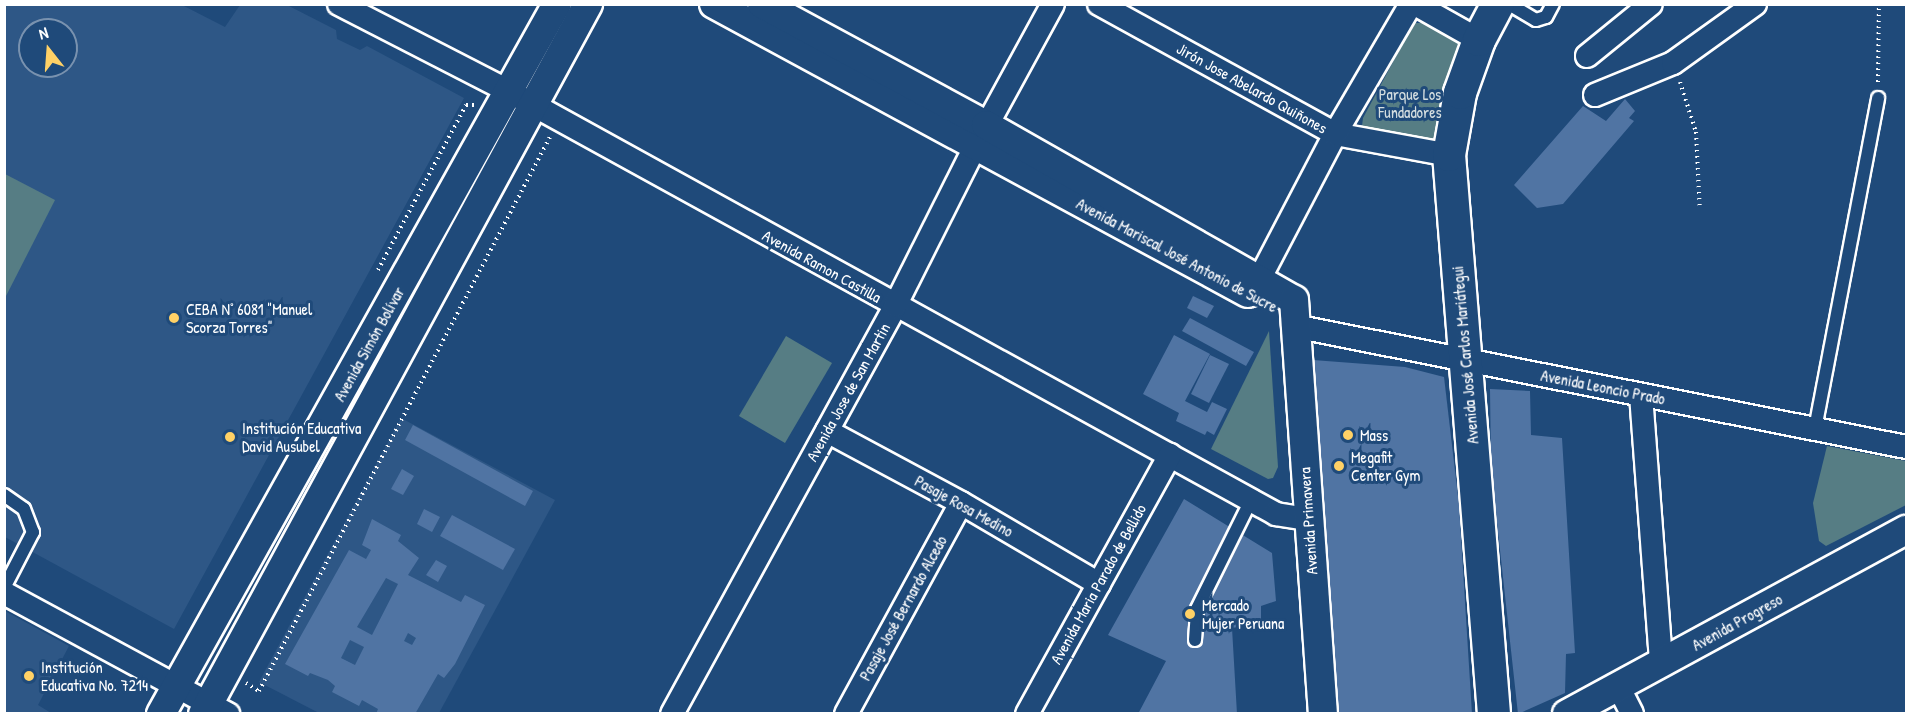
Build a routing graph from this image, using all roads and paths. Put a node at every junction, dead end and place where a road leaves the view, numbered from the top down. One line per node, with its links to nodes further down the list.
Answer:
1 (339, 4): 18 (street, Avenida Ramon Castilla)
2 (557, 4): 18 (street, Avenida Simón Bolívar)
3 (588, 4): 21 (street, Avenida Simón Bolívar)
4 (714, 4): 23 (street, Avenida Mariscal José Antonio de Sucre)
5 (762, 4): 23 (street, Avenida Mariscal José Antonio de Sucre)
6 (1053, 4): 23 (street, Avenida Jose de San Martin)
7 (1098, 4): 22 (street, Jirón Jose Abelardo Quiñones)
8 (1413, 4): 15 (street); 22 (street)
9 (1498, 4): 15 (main road, Avenida José Carlos Mariátegui)
10 (1509, 4): 11 (lane)
11 (1553, 4)
12 (1651, 4): 16 (street)
13 (1755, 4): 17 (street)
14 (1879, 4): 20 (path)
15 (1479, 40): 24 (main road, Avenida José Carlos Mariátegui)
16 (1587, 56)
17 (1673, 63): 19 (street); 25 (path)
18 (510, 92): 21 (street, Avenida Ramon Castilla); 35 (street, Avenida Simón Bolívar)
19 (1595, 95)
20 (1878, 98): 31 (lane)
21 (534, 106): 27 (street, Avenida Ramon Castilla); 36 (street, Avenida Simón Bolívar)
22 (1335, 134): 24 (street, Jirón Jose Abelardo Quiñones); 26 (street)
23 (980, 136): 26 (street, Avenida Mariscal José Antonio de Sucre); 27 (street, Avenida Jose de San Martin)
24 (1449, 155): 29 (main road, Avenida José Carlos Mariátegui)
25 (1700, 210)
26 (1256, 286): 28 (street, Avenida Mariscal José Antonio de Sucre)
27 (896, 306): 32 (street, Avenida Jose de San Martin); 34 (street, Avenida Ramon Castilla)
28 (1299, 327): 29 (street, Avenida Leoncio Prado); 40 (street, Avenida Primavera)
29 (1466, 360): 30 (street, Avenida Leoncio Prado); 55 (main road, Avenida José Carlos Mariátegui)
30 (1641, 395): 31 (street, Avenida Leoncio Prado); 46 (street)
31 (1815, 429): 33 (street, Avenida Leoncio Prado)
32 (827, 431): 39 (street, Pasaje Rosa Medino); 51 (street, Avenida Jose de San Martin)
33 (1906, 447)
34 (1170, 455): 38 (street, Avenida Ramon Castilla); 42 (street, Avenida Maria Parado de Bellido)
35 (304, 459): 36 (street); 47 (street, Avenida Simón Bolívar)
36 (334, 474): 49 (street, Avenida Simón Bolívar)
37 (4, 495): 43 (lane)
38 (1251, 500): 40 (street, Avenida Ramon Castilla); 45 (lane)
39 (961, 503): 42 (street, Pasaje Rosa Medino); 52 (street, Pasaje José Bernardo Alcedo)
40 (1307, 519): 54 (street, Avenida Primavera)
41 (1906, 530): 46 (street, Avenida Progreso)
42 (1099, 584): 53 (street, Avenida Maria Parado de Bellido)
43 (4, 588)
44 (4, 593): 47 (street)
45 (1195, 640)
46 (1661, 664): 48 (street, Avenida Progreso)
47 (177, 686): 49 (street); 50 (street, Avenida Simón Bolívar)
48 (1618, 687): 56 (street, Avenida Progreso); 57 (street)
49 (213, 710)
50 (161, 714)
51 (672, 714)
52 (846, 714)
53 (1027, 714)
54 (1323, 714)
55 (1494, 714)
56 (1567, 714)
57 (1632, 714)

